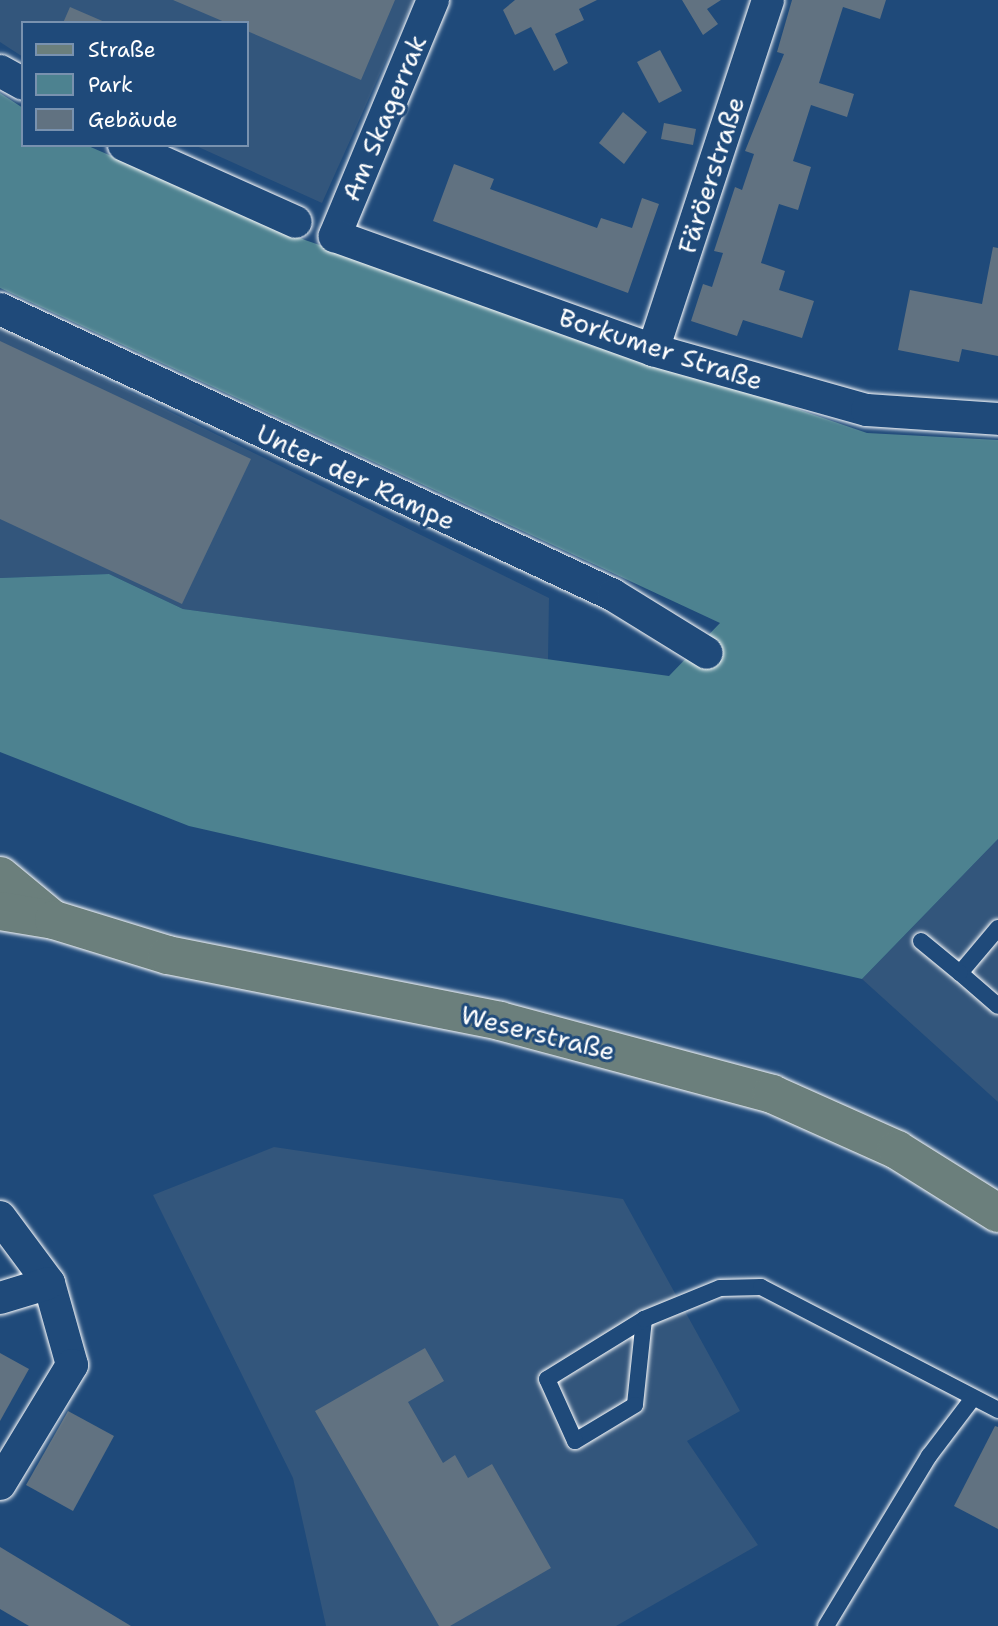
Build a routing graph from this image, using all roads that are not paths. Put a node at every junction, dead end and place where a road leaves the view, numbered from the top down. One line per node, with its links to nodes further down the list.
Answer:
1 (433, 0): 7 (street, Am Skagerrak)
2 (768, 0): 9 (street, Färöerstraße)
3 (0, 71): 4 (street)
4 (21, 83)
5 (128, 147): 6 (street)
6 (296, 222)
7 (335, 236): 9 (street, Borkumer Straße)
8 (0, 309): 11 (street, Unter der Rampe)
9 (653, 351): 10 (street, Borkumer Straße)
10 (998, 419)
11 (707, 653)
12 (0, 876): 14 (main road, Weserstraße)
13 (0, 911): 14 (main road, Weserstraße)
14 (54, 920): 19 (main road, Weserstraße)
15 (998, 928): 17 (lane)
16 (920, 941): 17 (lane)
17 (960, 973): 18 (lane)
18 (998, 1006)
19 (998, 1213)
20 (0, 1217): 21 (street)
21 (49, 1283): 22 (street); 26 (street)
22 (0, 1298)
23 (644, 1319): 23 (lane); 24 (lane)
24 (973, 1398): 25 (lane); 27 (lane)
25 (998, 1410)
26 (0, 1484)
27 (826, 1626)

